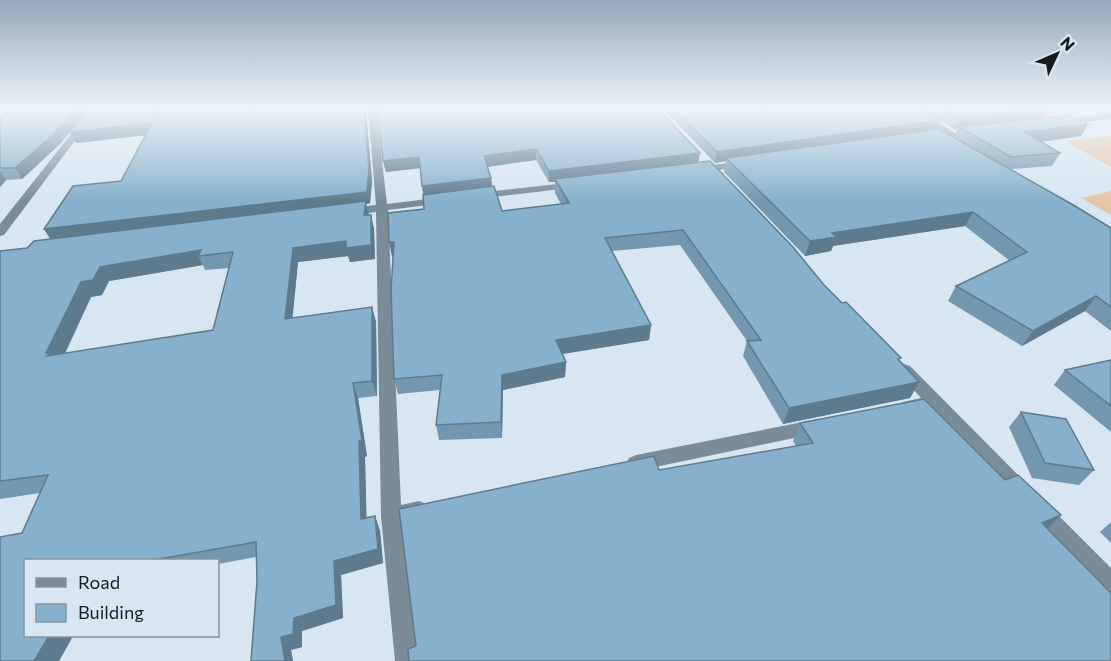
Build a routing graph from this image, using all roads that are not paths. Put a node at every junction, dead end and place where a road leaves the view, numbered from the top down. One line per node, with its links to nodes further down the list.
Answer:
1 (70, 141): 13 (street)
2 (375, 141): 11 (street)
3 (944, 141): 4 (street)
4 (956, 148)
5 (696, 152): 7 (street)
6 (759, 161): 7 (street)
7 (712, 168): 8 (street); 10 (street)
8 (689, 171)
9 (582, 184): 11 (street)
10 (729, 185)
11 (382, 207): 12 (street); 20 (street)
12 (335, 213)
13 (0, 232)
14 (892, 359): 15 (street)
15 (933, 402): 16 (street); 21 (street)
16 (888, 411)
17 (831, 423): 18 (street)
18 (614, 468)
19 (438, 506): 20 (street)
20 (391, 516): 22 (street)
21 (1111, 583)
22 (406, 661)

